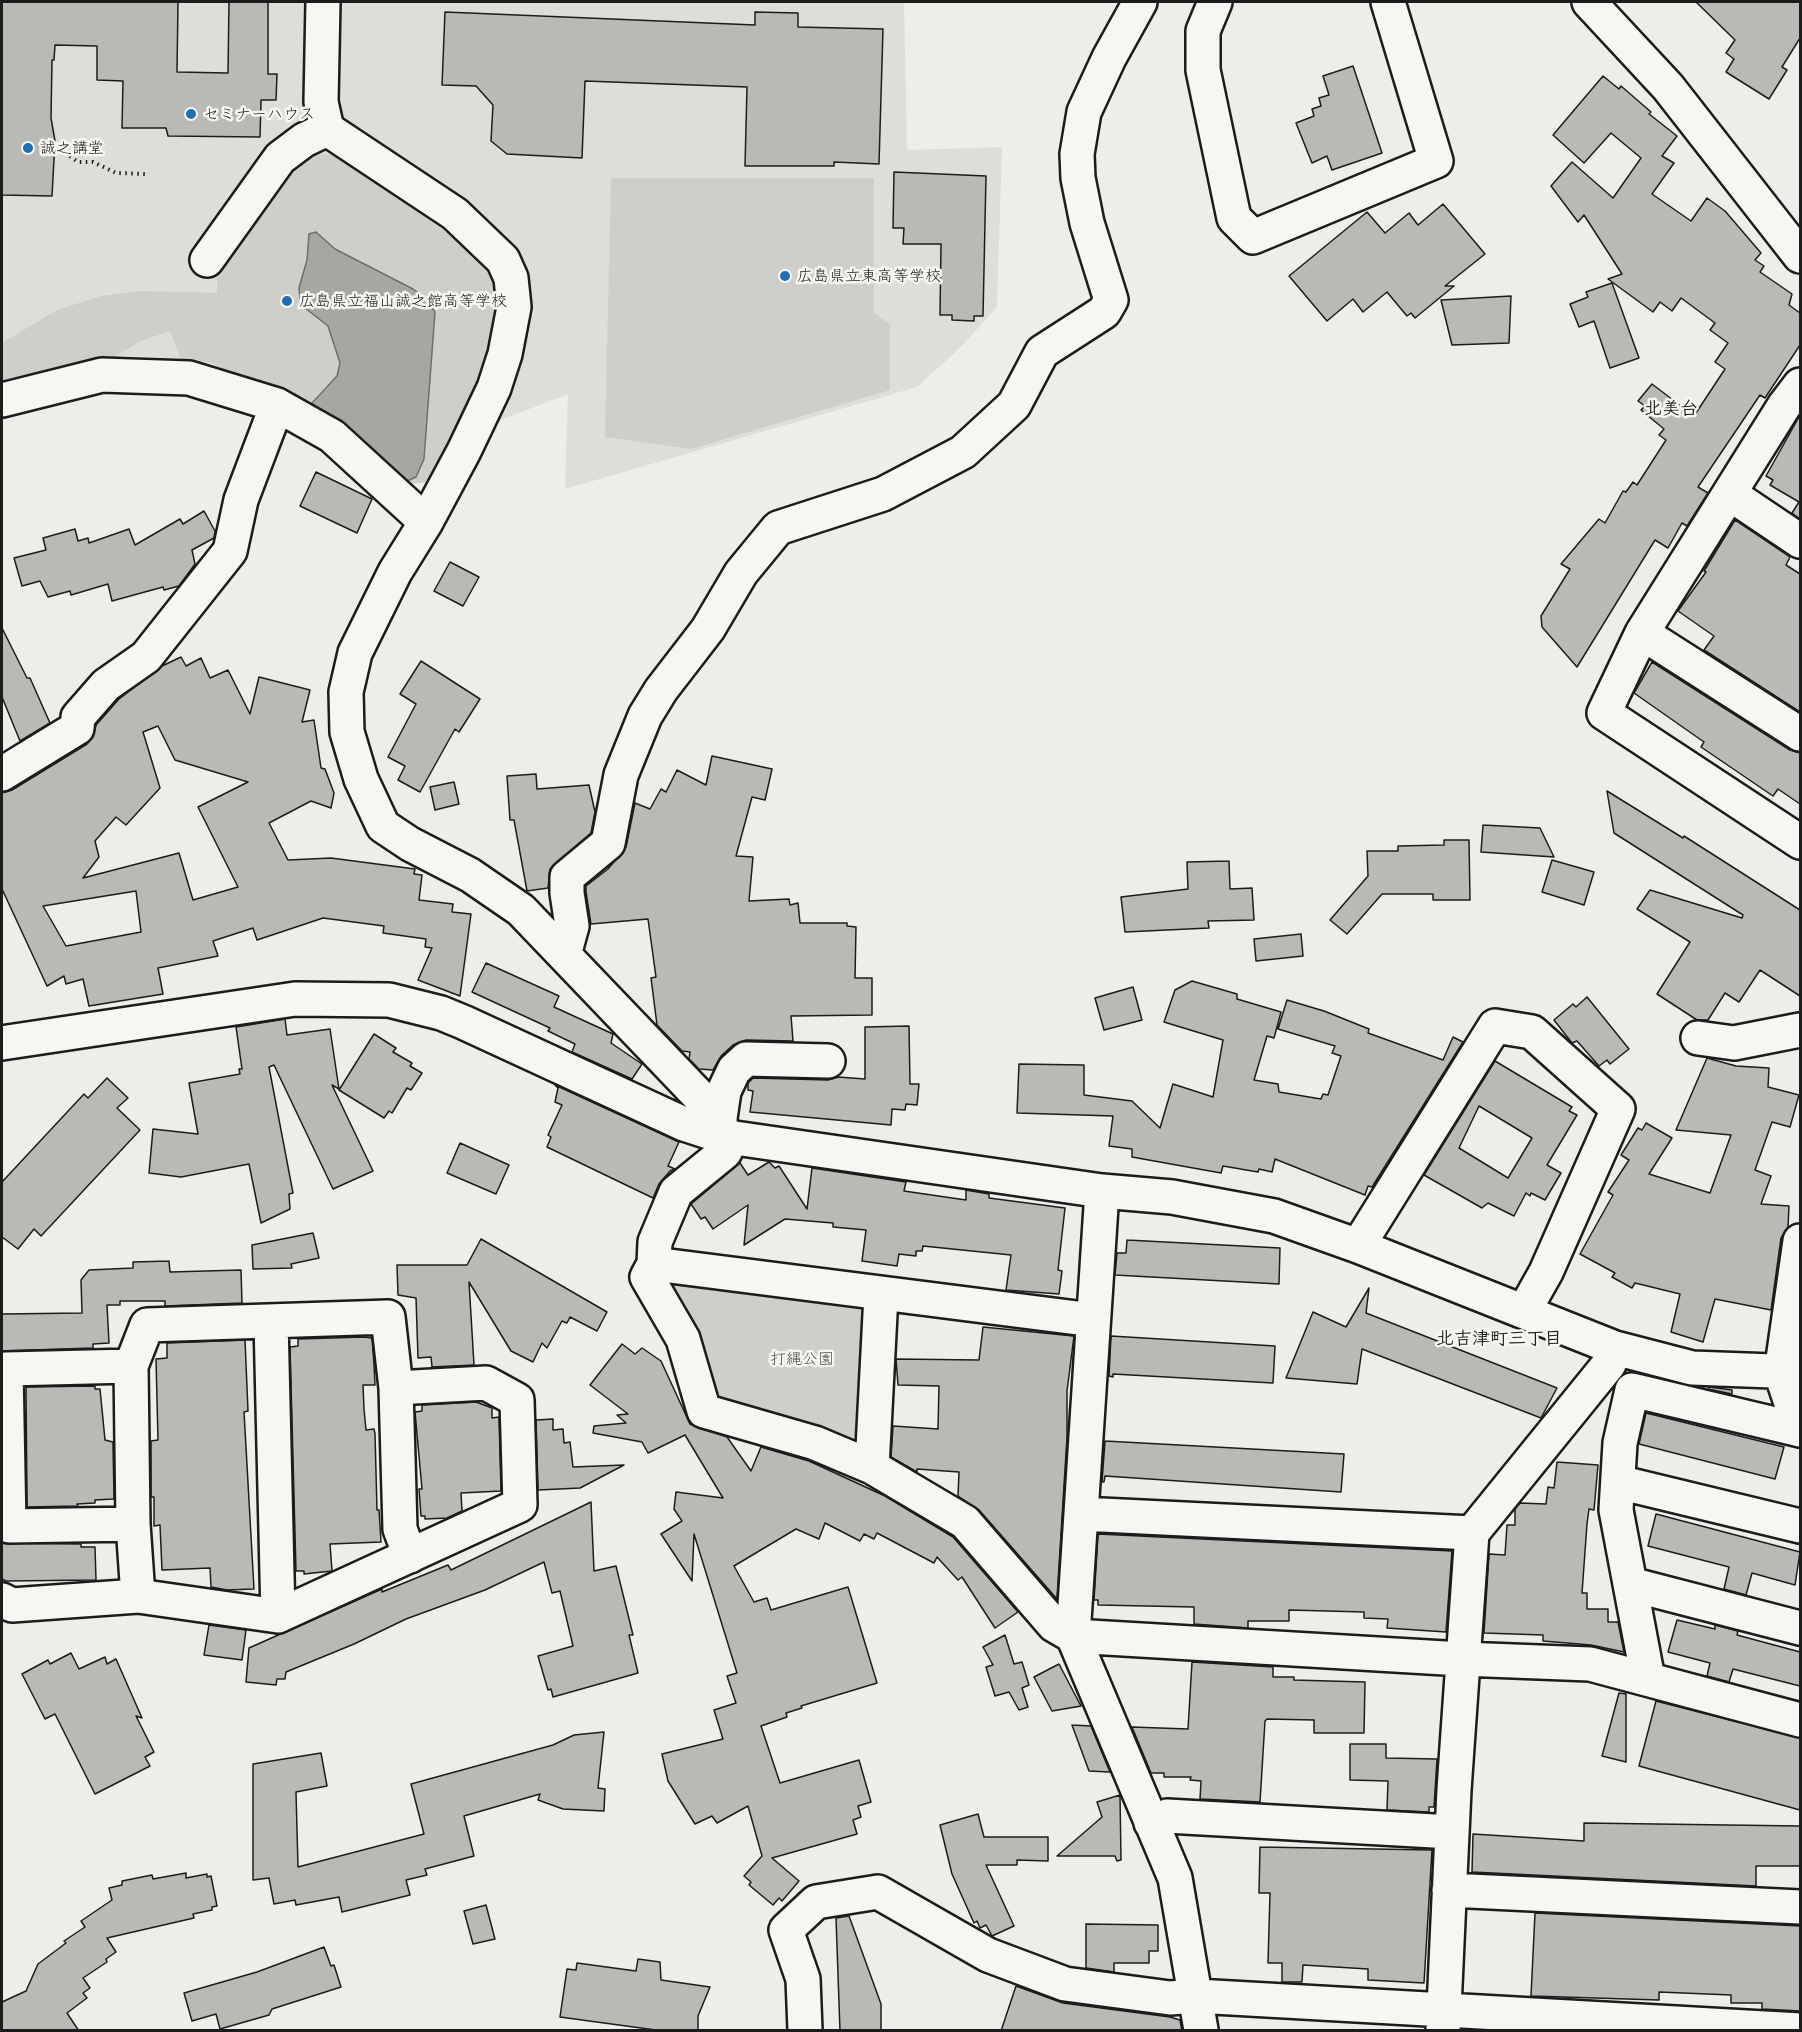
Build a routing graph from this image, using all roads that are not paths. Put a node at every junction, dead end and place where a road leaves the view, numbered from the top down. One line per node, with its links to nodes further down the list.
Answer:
1 (323, 2): 6 (street)
2 (1140, 2): 19 (street)
3 (1215, 2): 4 (street)
4 (1388, 2)
5 (1589, 2): 7 (street)
6 (327, 129): 8 (street); 13 (street)
7 (1800, 256)
8 (207, 260)
9 (2, 400): 11 (street)
10 (1795, 403): 12 (street)
11 (276, 405): 13 (street); 17 (street)
12 (1730, 494): 14 (street); 15 (street)
13 (426, 522): 19 (street)
14 (1800, 541)
15 (1642, 633): 16 (street); 18 (street)
16 (1800, 734)
17 (2, 774)
18 (1800, 842)
19 (564, 955): 24 (street)
20 (1800, 1030): 21 (street)
21 (1698, 1038)
22 (2, 1043): 24 (street)
23 (828, 1061): 24 (street)
24 (724, 1131): 25 (street); 28 (street)
25 (1102, 1191): 27 (street); 31 (street)
26 (1800, 1241): 35 (street)
27 (1358, 1246): 30 (street); 30 (street)
28 (654, 1264): 29 (street); 38 (street)
29 (881, 1294): 31 (street); 38 (street)
30 (1524, 1311): 33 (street)
31 (1093, 1320): 40 (street)
32 (271, 1321): 34 (street); 36 (street); 48 (street)
33 (1615, 1348): 35 (street); 43 (street)
34 (131, 1366): 41 (street); 41 (street)
35 (1791, 1373): 37 (street)
36 (396, 1388): 44 (street); 44 (street)
37 (1800, 1430): 39 (street)
38 (872, 1467): 50 (street)
39 (1618, 1482): 42 (street); 45 (street)
40 (1081, 1514): 43 (street); 50 (street)
41 (133, 1524): 46 (street)
42 (1800, 1526)
43 (1472, 1533): 51 (street)
44 (410, 1556): 48 (street)
45 (1630, 1584): 49 (street); 52 (street)
46 (138, 1596): 47 (street); 48 (street)
47 (2, 1600)
48 (278, 1616)
49 (1800, 1628)
50 (1073, 1636): 51 (street); 54 (street)
51 (1462, 1659): 52 (street); 55 (street)
52 (1648, 1679): 53 (street)
53 (1800, 1720)
54 (1151, 1823): 55 (street); 58 (street)
55 (1452, 1832): 56 (street)
56 (1449, 1890): 57 (street); 59 (street)
57 (1800, 1907)
58 (1196, 1996): 59 (street); 61 (street); 62 (street)
59 (1443, 2021): 60 (street)
60 (1800, 2030)
61 (805, 2031)
62 (1201, 2031)

